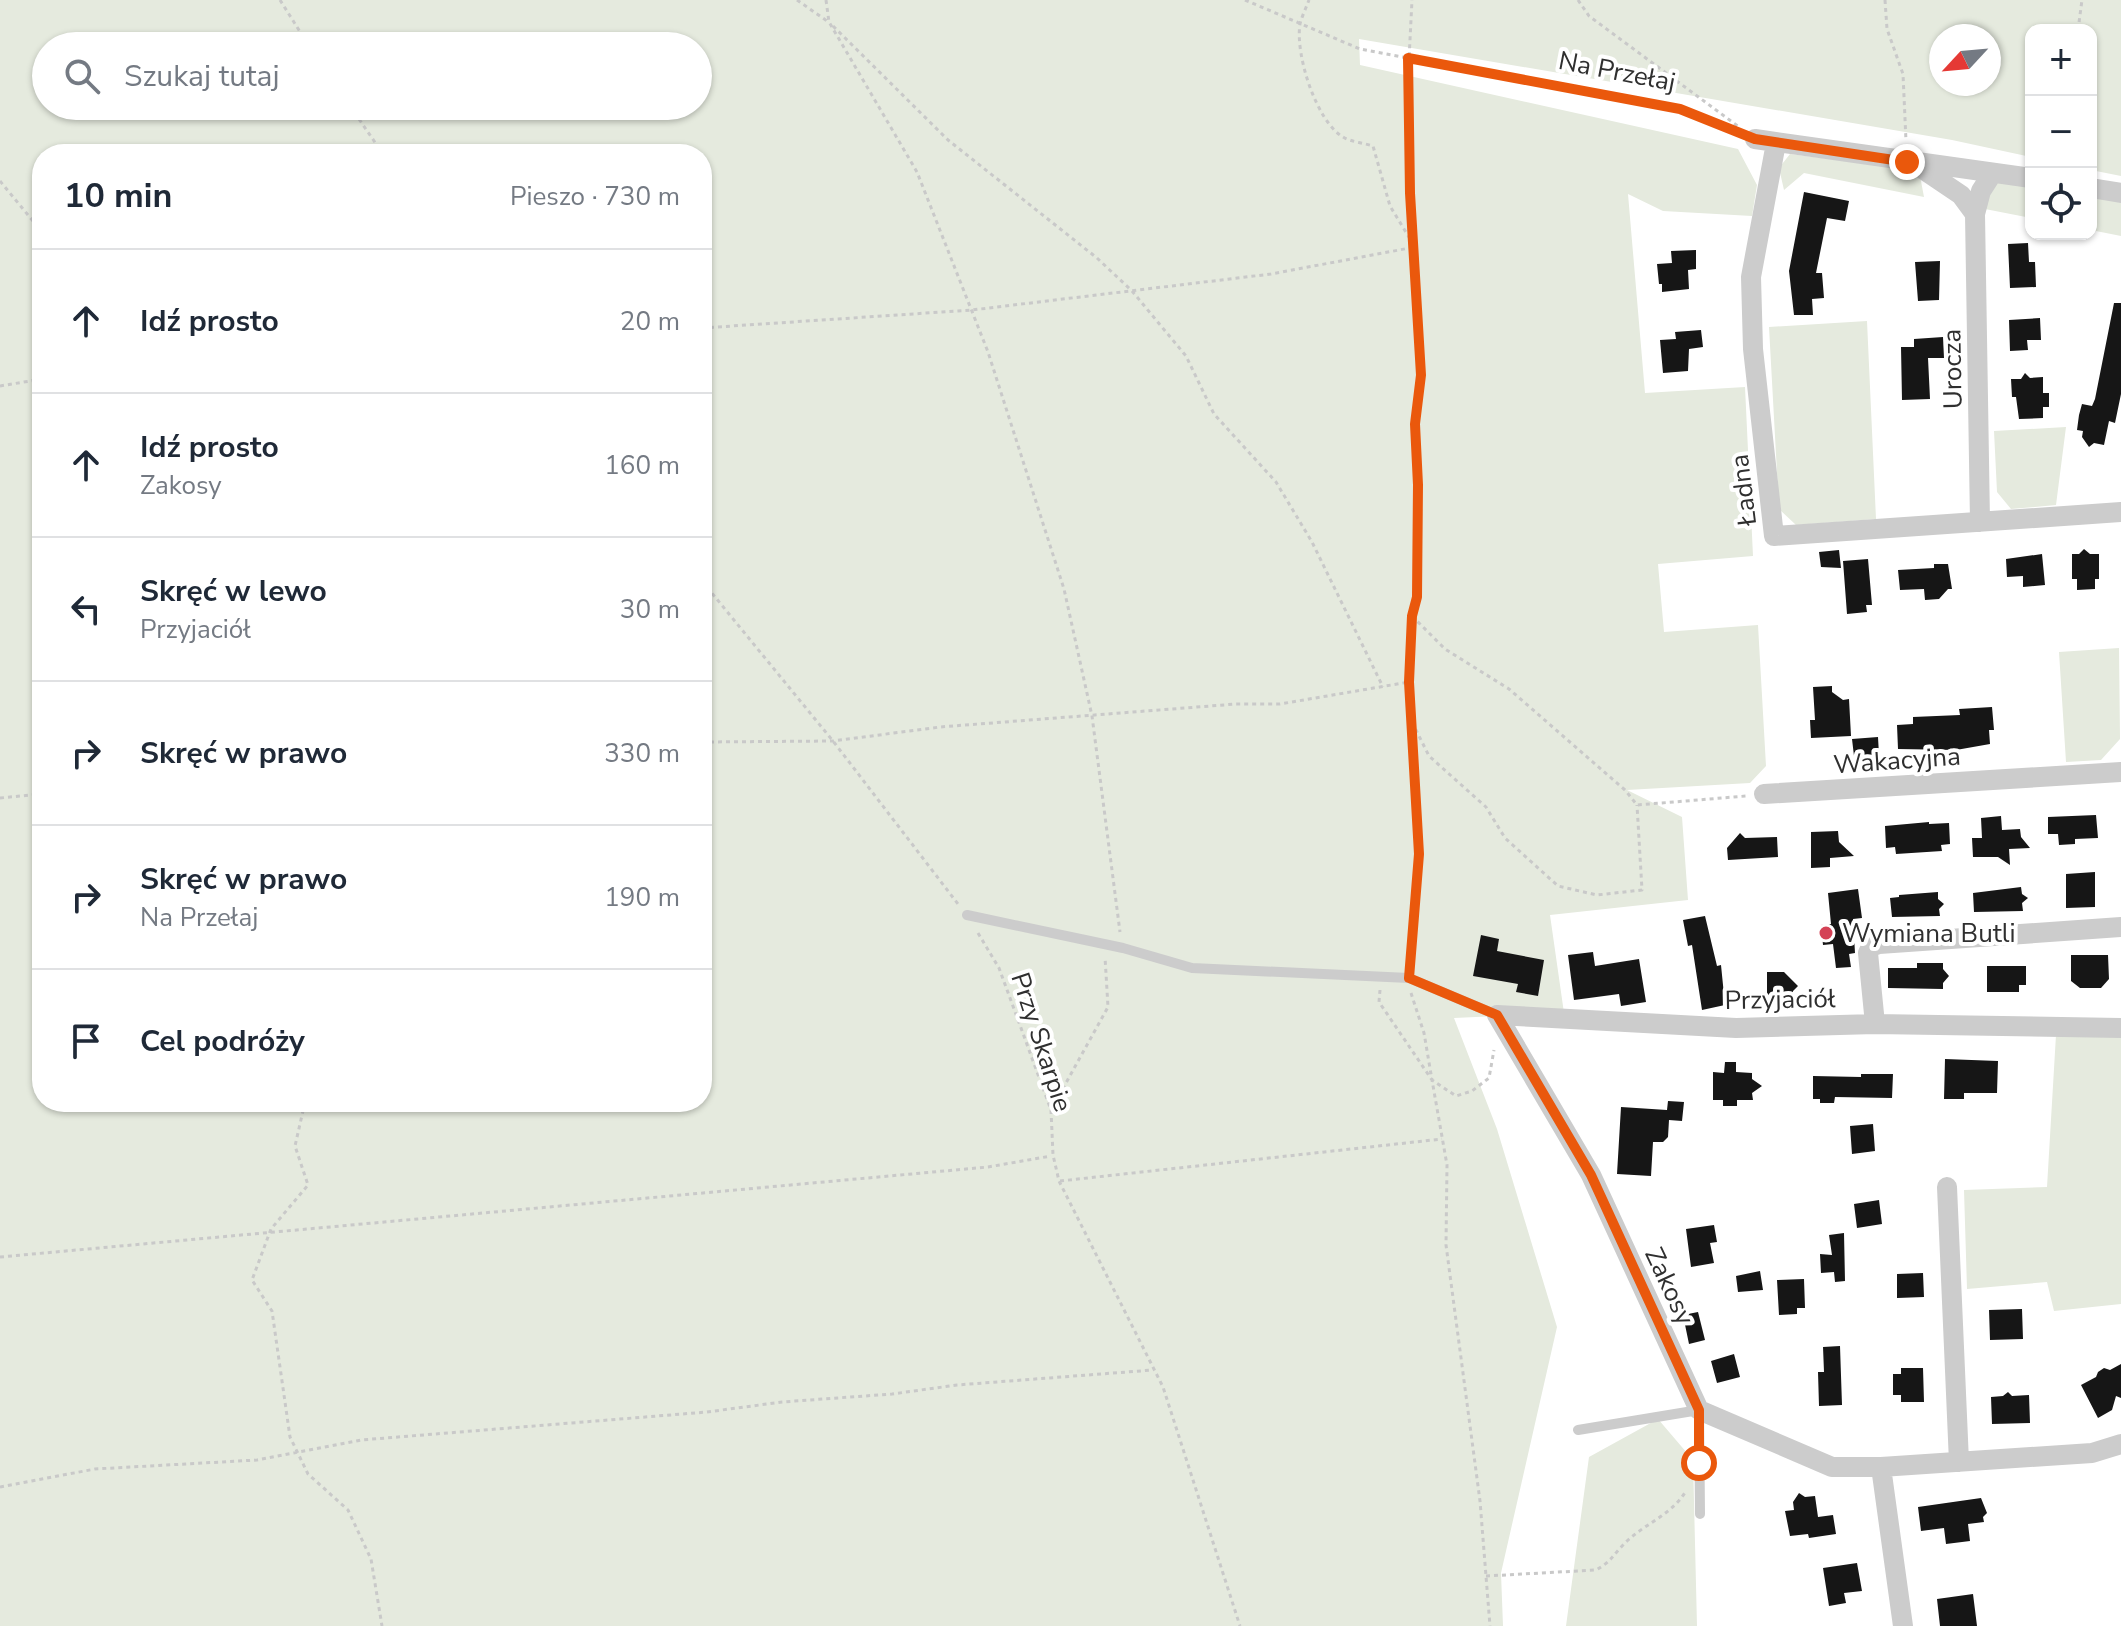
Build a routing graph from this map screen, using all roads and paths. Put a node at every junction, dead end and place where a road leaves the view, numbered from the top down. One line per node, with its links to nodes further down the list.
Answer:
1 (280, 0): 13 (path)
2 (797, 0): 10 (path)
3 (826, 0): 10 (path)
4 (1245, 0): 11 (path, Na Przełaj)
5 (1309, 0): 11 (path)
6 (1412, 0): 14 (path)
7 (1578, 0): 16 (path)
8 (1885, 0): 19 (path)
9 (2082, 0): 12 (path)
10 (829, 22): 28 (path); 29 (path)
11 (1300, 24): 14 (path, Na Przełaj); 27 (path)
12 (2079, 24)
13 (300, 32)
14 (1408, 58): 16 (path, Na Przełaj); 27 (path)
15 (360, 120): 18 (path)
16 (1755, 139): 17 (street)
17 (1776, 143): 19 (street); 34 (street, Ładna)
18 (376, 144)
19 (1907, 162): 20 (street); 25 (street)
20 (1992, 174): 21 (street); 25 (street, Urocza)
21 (2025, 177)
22 (0, 181): 26 (path)
23 (2097, 189): 24 (street)
24 (2121, 193)
25 (1975, 214): 34 (street, Urocza)
26 (32, 220)
27 (1415, 247): 28 (path); 36 (path)
28 (1132, 291): 29 (path); 38 (path)
29 (972, 310): 30 (path); 39 (path)
30 (712, 327)
31 (32, 381): 32 (path)
32 (0, 386)
33 (2121, 512): 34 (street, Ładna)
34 (1980, 522)
35 (712, 593): 41 (path, Przy Skarpie)
36 (1412, 616): 37 (path); 47 (path)
37 (1409, 682): 38 (path); 40 (path)
38 (1383, 687): 39 (path)
39 (1092, 716): 41 (path); 51 (path)
40 (1411, 719): 47 (path); 53 (path)
41 (833, 741): 42 (path); 48 (path, Przy Skarpie)
42 (712, 742)
43 (2121, 772): 44 (street, Wakacyjna)
44 (1764, 794): 47 (path)
45 (32, 795): 46 (path)
46 (0, 798)
47 (1637, 805)
48 (967, 915): 50 (lane, Przyjaciół); 58 (path, Przy Skarpie)
49 (2121, 927): 55 (street)
50 (1105, 945): 51 (lane, Przyjaciół); 58 (path)
51 (1123, 948): 52 (lane, Przyjaciół)
52 (1380, 977): 53 (lane, Przyjaciół); 57 (path)
53 (1409, 978): 54 (lane, Przyjaciół); 57 (path)
54 (1497, 1015): 55 (street, Przyjaciół); 57 (path); 67 (street, Zakosy)
55 (1875, 1024): 56 (street, Przyjaciół)
56 (2121, 1028)
57 (1432, 1080): 60 (path)
58 (1051, 1110): 61 (path, Przy Skarpie)
59 (303, 1112): 64 (path)
60 (1442, 1139): 62 (path); 76 (path)
61 (1053, 1155): 62 (path, Przy Skarpie); 64 (path)
62 (1059, 1181): 66 (path, Przy Skarpie)
63 (1947, 1187): 71 (street)
64 (269, 1232): 65 (path); 70 (path)
65 (0, 1257)
66 (1154, 1370): 70 (path); 78 (path, Przy Skarpie)
67 (1699, 1410): 68 (lane); 72 (street); 75 (lane)
68 (1578, 1430)
69 (2121, 1444): 71 (street)
70 (299, 1454): 73 (path); 77 (path)
71 (1959, 1462): 72 (street)
72 (1881, 1467): 80 (street)
73 (0, 1487)
74 (1686, 1491): 76 (path)
75 (1700, 1514)
76 (1486, 1576): 79 (path)
77 (382, 1626)
78 (1240, 1626)
79 (1490, 1626)
80 (1903, 1626)

